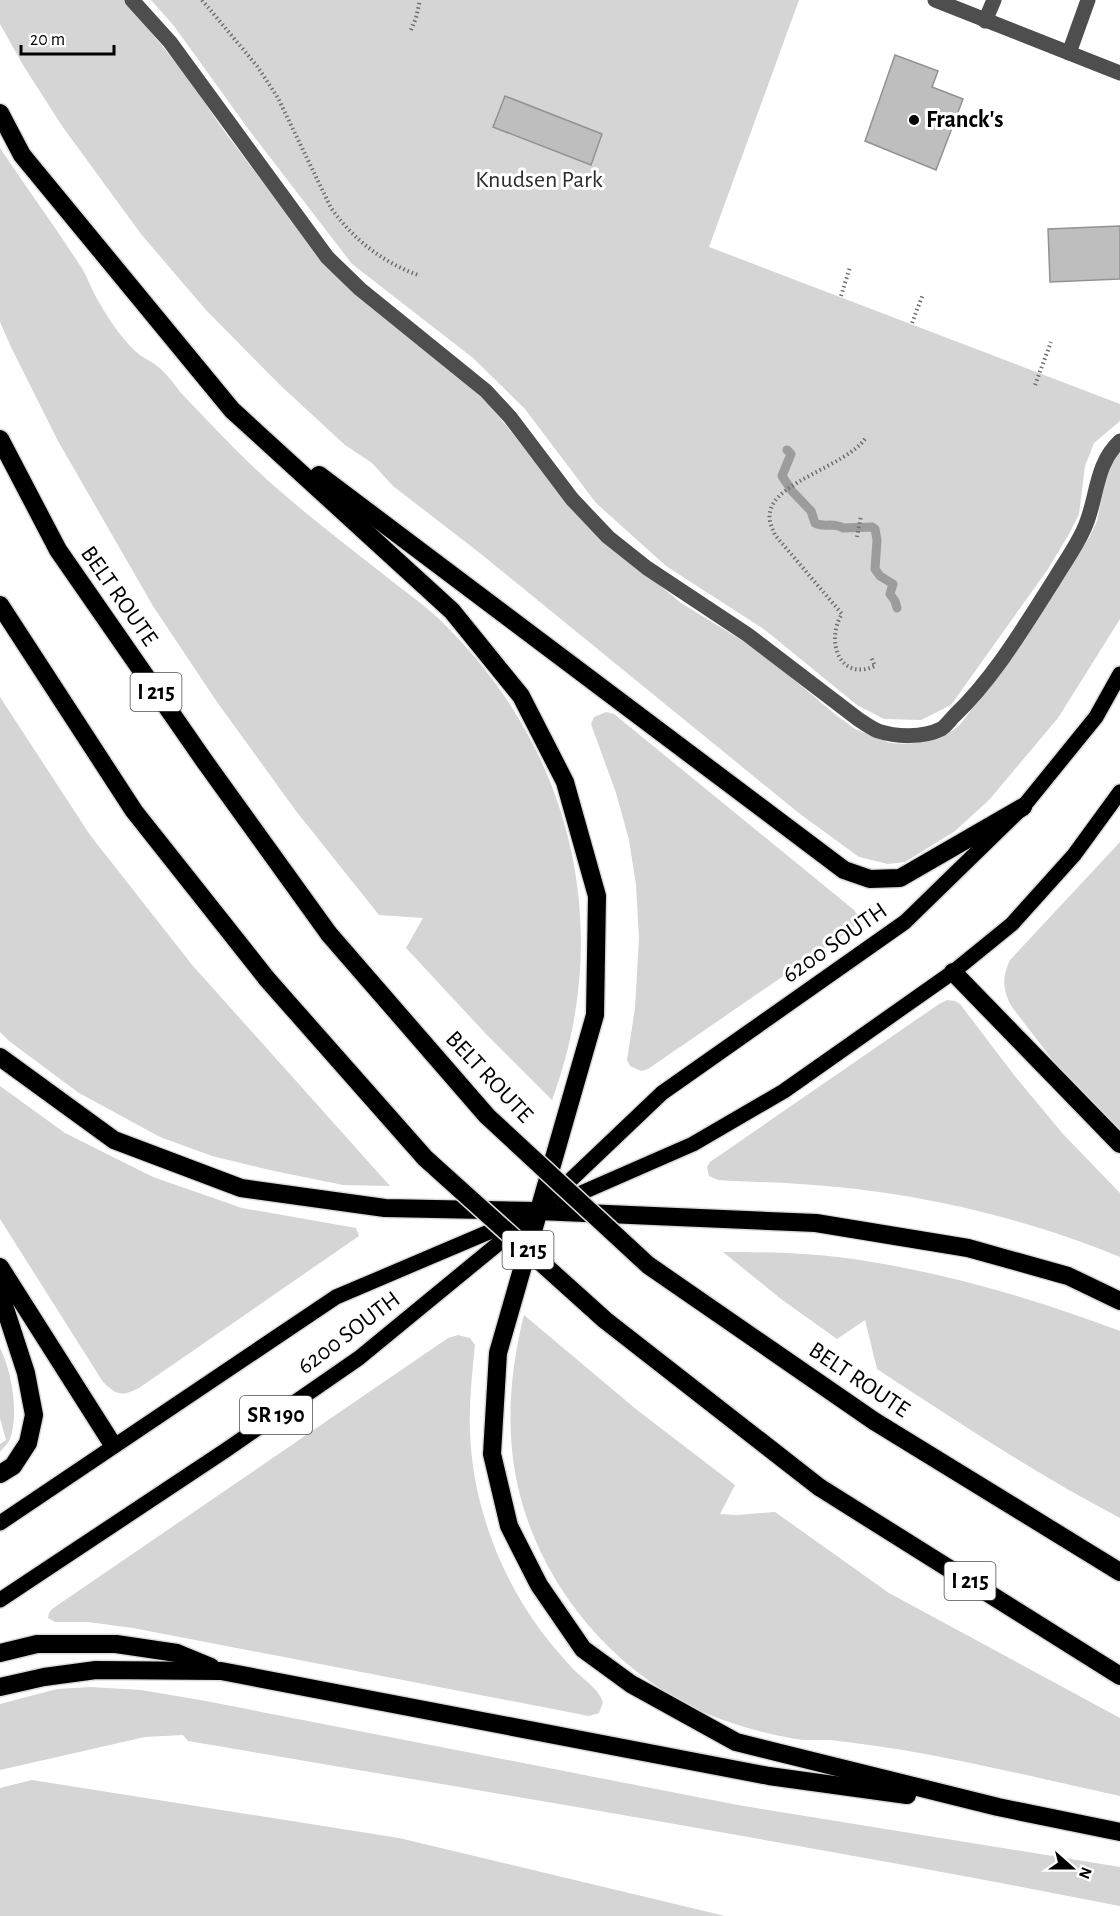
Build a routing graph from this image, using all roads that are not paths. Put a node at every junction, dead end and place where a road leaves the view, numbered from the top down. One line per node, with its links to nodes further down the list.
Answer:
1 (132, 0): 11 (street)
2 (935, 0): 5 (street)
3 (994, 0): 5 (street)
4 (1088, 0): 6 (street)
5 (985, 21): 6 (street)
6 (1069, 53): 7 (street)
7 (1120, 73)
8 (0, 113): 9 (highway)
9 (232, 410): 15 (highway); 19 (highway)
10 (0, 439): 26 (highway, BELT ROUTE / I 215, bridge)
11 (1120, 441)
12 (0, 605): 30 (highway, I 215, bridge)
13 (1120, 674): 15 (main road, 6200 SOUTH)
14 (1120, 792): 16 (main road, 6200 SOUTH)
15 (1023, 807): 19 (main road, 6200 SOUTH / SR 190)
16 (953, 972): 18 (highway); 19 (main road, 6200 SOUTH / SR 190)
17 (0, 1057): 19 (highway)
18 (1120, 1144)
19 (538, 1211): 22 (highway); 23 (main road, 6200 SOUTH / SR 190); 27 (main road, 6200 SOUTH / SR 190); 32 (highway)
20 (0, 1267): 23 (highway)
21 (0, 1293): 24 (highway)
22 (1120, 1300)
23 (113, 1445): 25 (main road, 6200 SOUTH / SR 190)
24 (0, 1474)
25 (0, 1523)
26 (1120, 1572)
27 (0, 1600)
28 (0, 1653): 29 (highway)
29 (220, 1671): 31 (highway); 32 (highway)
30 (1120, 1676)
31 (0, 1687)
32 (998, 1807): 33 (highway)
33 (1120, 1832)

